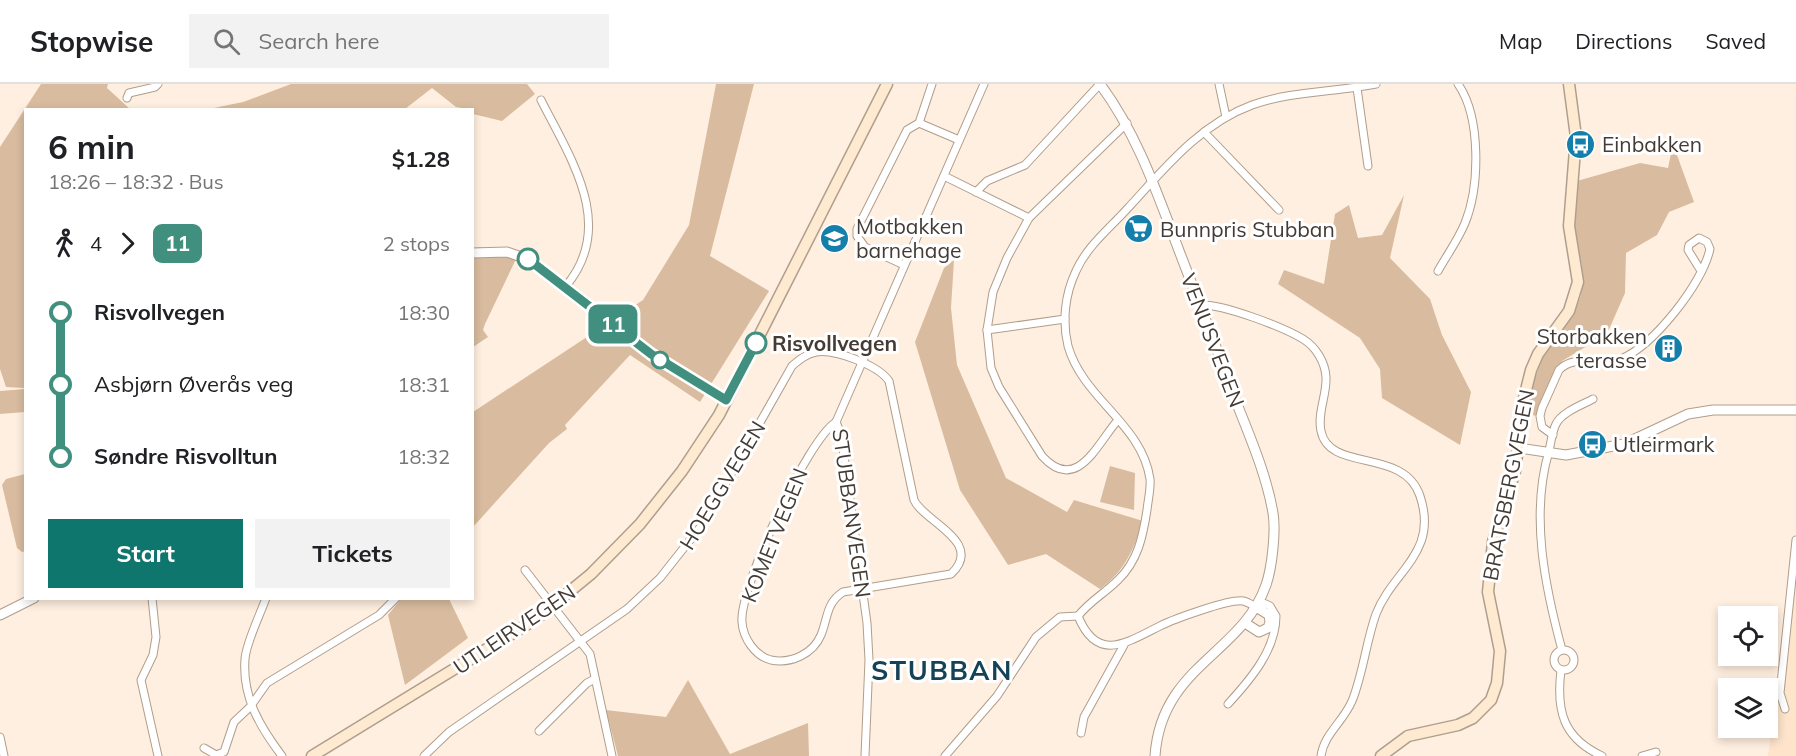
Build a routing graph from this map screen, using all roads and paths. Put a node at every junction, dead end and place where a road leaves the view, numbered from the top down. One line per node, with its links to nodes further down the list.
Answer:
1 (158, 84): 11 (street)
2 (887, 84): 34 (main road, UTLEIRVEGEN)
3 (932, 84): 14 (street)
4 (984, 84): 17 (street, STUBBANVEGEN)
5 (1100, 84): 15 (street, VENUSVEGEN); 21 (street, VENUSVEGEN)
6 (1219, 84): 13 (street)
7 (1376, 84): 10 (street)
8 (1458, 84): 26 (street)
9 (1569, 84): 39 (main road, BRATSBERGVEGEN)
10 (1357, 88): 13 (street); 18 (street)
11 (127, 98)
12 (541, 100): 28 (street)
13 (1226, 117): 16 (street)
14 (919, 123): 17 (street); 25 (street)
15 (1127, 123): 20 (street, VENUSVEGEN); 23 (street)
16 (1204, 132): 20 (street); 22 (street)
17 (959, 140): 19 (street, STUBBANVEGEN)
18 (1368, 166)
19 (944, 176): 21 (street); 25 (street, STUBBANVEGEN)
20 (1153, 182): 29 (street, VENUSVEGEN); 30 (street)
21 (976, 192): 23 (street)
22 (1279, 210)
23 (1029, 218): 31 (street)
24 (474, 253): 28 (street)
25 (904, 265): 32 (street, STUBBANVEGEN)
26 (1438, 271)
27 (1701, 271): 38 (street)
28 (566, 286): 34 (street)
29 (1200, 305): 48 (street, VENUSVEGEN); 75 (street)
30 (1065, 319): 31 (street); 36 (street)
31 (987, 330): 36 (street)
32 (864, 363): 37 (street, STUBBANVEGEN); 43 (street, HOEGGVEGEN); 53 (street, HOEGGVEGEN)
33 (1593, 399): 38 (street)
34 (726, 400): 49 (main road, UTLEIRVEGEN)
35 (1796, 410): 40 (street)
36 (1118, 420): 51 (street)
37 (836, 422): 43 (street, STUBBANVEGEN); 43 (street, KOMETVEGEN)
38 (1552, 435): 40 (street)
39 (1519, 448): 40 (street); 76 (main road, BRATSBERGVEGEN)
40 (1548, 453): 55 (street)
41 (1796, 540): 60 (street)
42 (525, 570): 49 (street)
43 (863, 589): 72 (street, STUBBANVEGEN)
44 (30, 600): 50 (street)
45 (153, 600): 67 (street)
46 (265, 600): 59 (street)
47 (394, 600): 59 (street)
48 (1257, 604): 52 (street, VENUSVEGEN); 52 (street); 54 (street); 58 (street)
49 (552, 607): 53 (street); 69 (main road, UTLEIRVEGEN)
50 (0, 615)
51 (1078, 616): 54 (street); 73 (street)
52 (1245, 623): 74 (street, VENUSVEGEN)
53 (580, 643): 57 (street); 70 (street, HOEGGVEGEN)
54 (1124, 645): 62 (street)
55 (1562, 650): 56 (street); 56 (street)
56 (1561, 670): 77 (street)
57 (595, 679): 61 (street); 71 (street)
58 (1228, 704)
59 (250, 706): 64 (street); 68 (street)
60 (1785, 710)
61 (539, 731)
62 (1081, 733)
63 (0, 736): 66 (street)
64 (204, 748)
65 (1656, 752): 78 (street)
66 (4, 756)
67 (158, 756)
68 (282, 756)
69 (312, 756)
70 (424, 756)
71 (612, 756)
72 (865, 756)
73 (945, 756)
74 (1155, 756)
75 (1321, 756)
76 (1381, 756)
77 (1602, 756)
78 (1642, 756)

